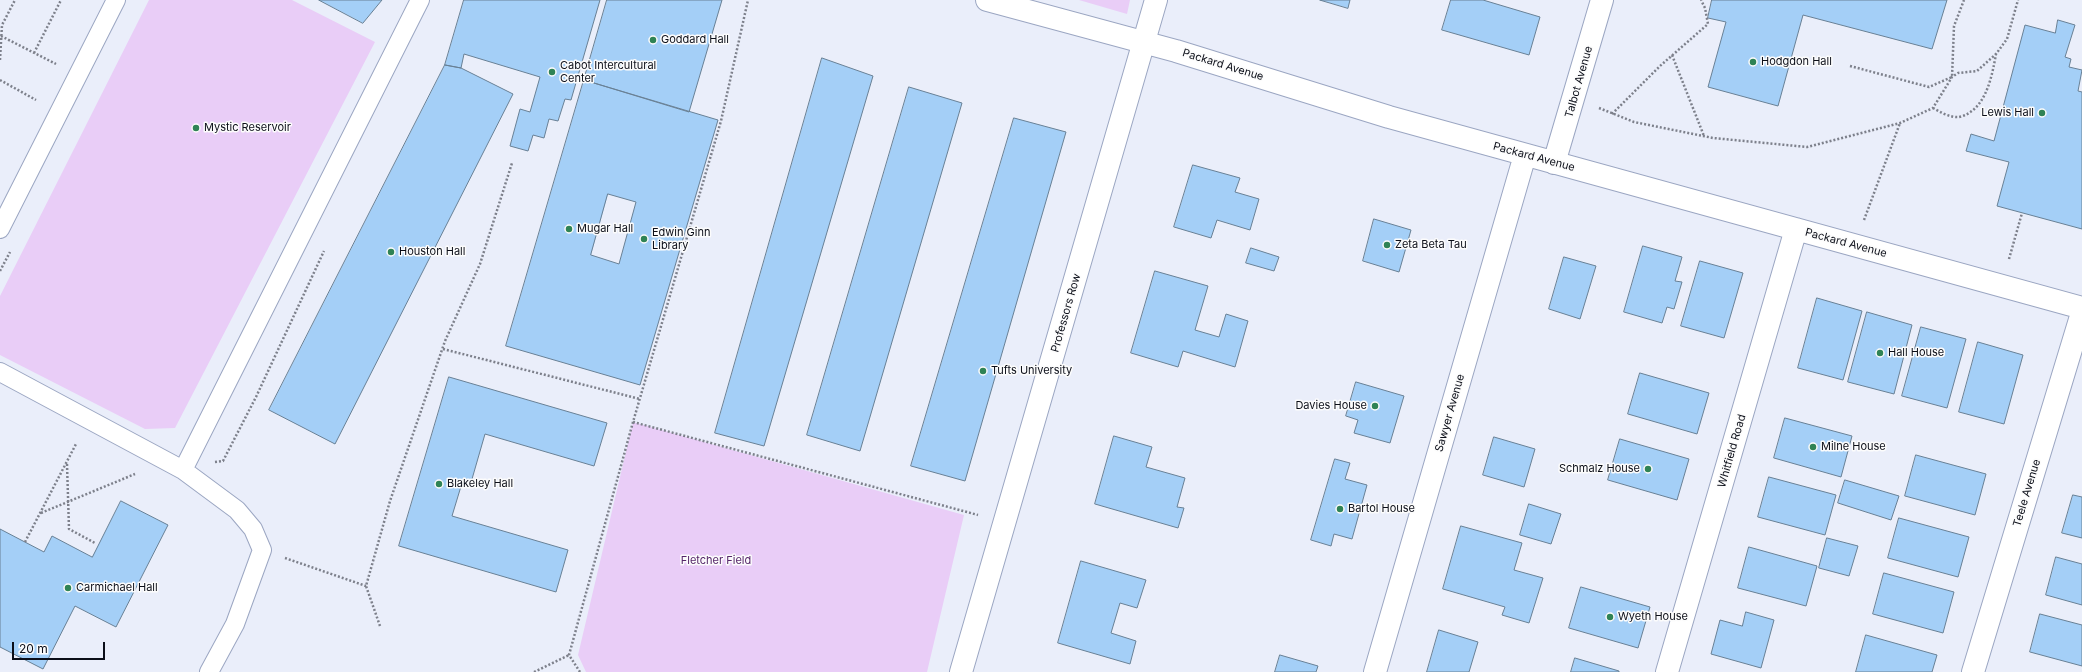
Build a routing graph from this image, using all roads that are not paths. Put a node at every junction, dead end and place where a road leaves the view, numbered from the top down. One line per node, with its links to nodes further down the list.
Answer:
1 (116, 0): 9 (lane)
2 (420, 0): 14 (lane)
3 (987, 0): 6 (street, Packard Avenue)
4 (1156, 0): 6 (street, Professors Row)
5 (1602, 0): 8 (street, Talbot Avenue)
6 (1144, 42): 7 (street, Packard Avenue); 16 (street, Professors Row)
7 (1525, 155): 8 (street, Packard Avenue); 17 (street, Sawyer Avenue)
8 (1554, 163): 10 (street, Packard Avenue)
9 (0, 229)
10 (1796, 229): 11 (street, Packard Avenue); 18 (street, Whitfield Road)
11 (2082, 308)
12 (2082, 313): 19 (street, Teele Avenue)
13 (0, 372): 14 (lane)
14 (183, 470): 15 (lane)
15 (209, 672)
16 (961, 672)
17 (1375, 672)
18 (1667, 672)
19 (1973, 672)

